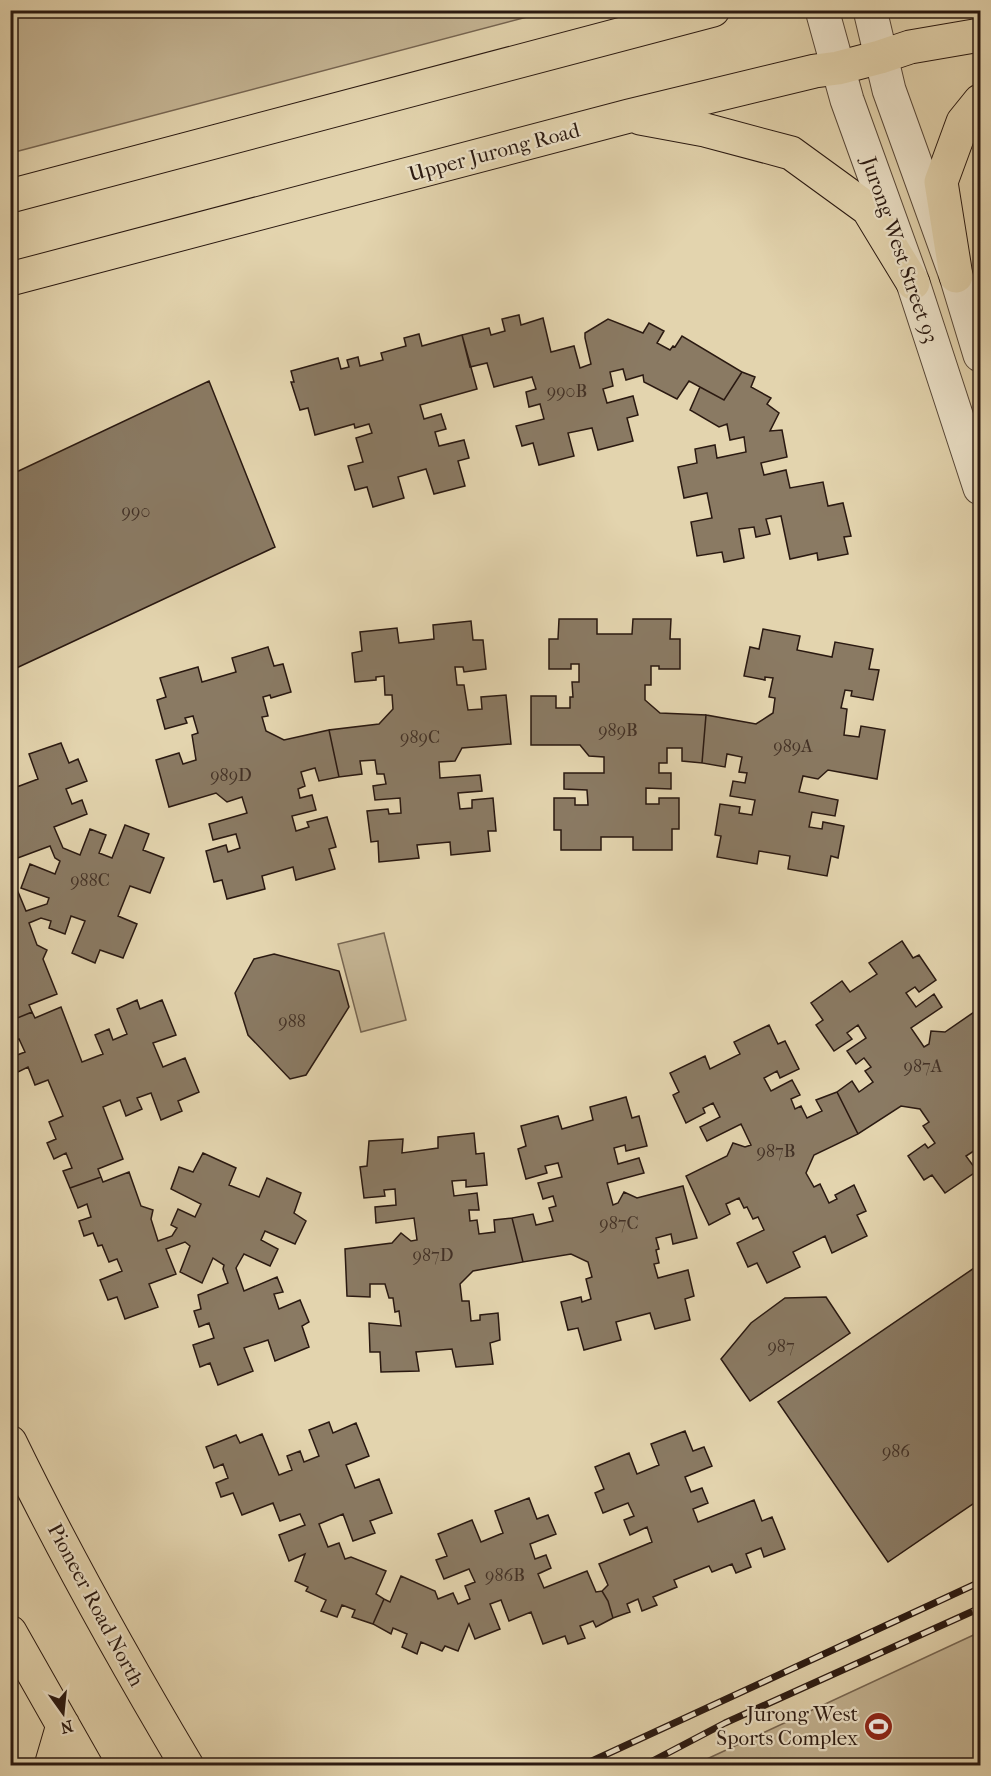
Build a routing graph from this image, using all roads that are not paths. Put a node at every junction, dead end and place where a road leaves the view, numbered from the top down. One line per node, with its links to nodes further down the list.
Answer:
1 (713, 10): 9 (main road)
2 (822, 10): 6 (street, Jurong West Street 93)
3 (870, 10): 5 (street, Jurong West Street 93)
4 (981, 35): 5 (main road, Upper Jurong Road)
5 (880, 57): 6 (main road, Upper Jurong Road); 10 (street, Jurong West Street 93)
6 (838, 68): 8 (main road, Upper Jurong Road); 12 (street, Jurong West Street 93)
7 (981, 101): 10 (main road)
8 (629, 116): 11 (main road, Upper Jurong Road); 12 (main road)
9 (10, 196)
10 (956, 276): 13 (street, Jurong West Street 93)
11 (10, 279)
12 (913, 283): 14 (street, Jurong West Street 93)
13 (981, 355)
14 (981, 488)
15 (10, 1442): 20 (main road, Pioneer Road North)
16 (10, 1632): 17 (main road)
17 (63, 1725): 18 (main road); 19 (main road)
18 (51, 1766)
19 (86, 1766)
20 (187, 1766)

